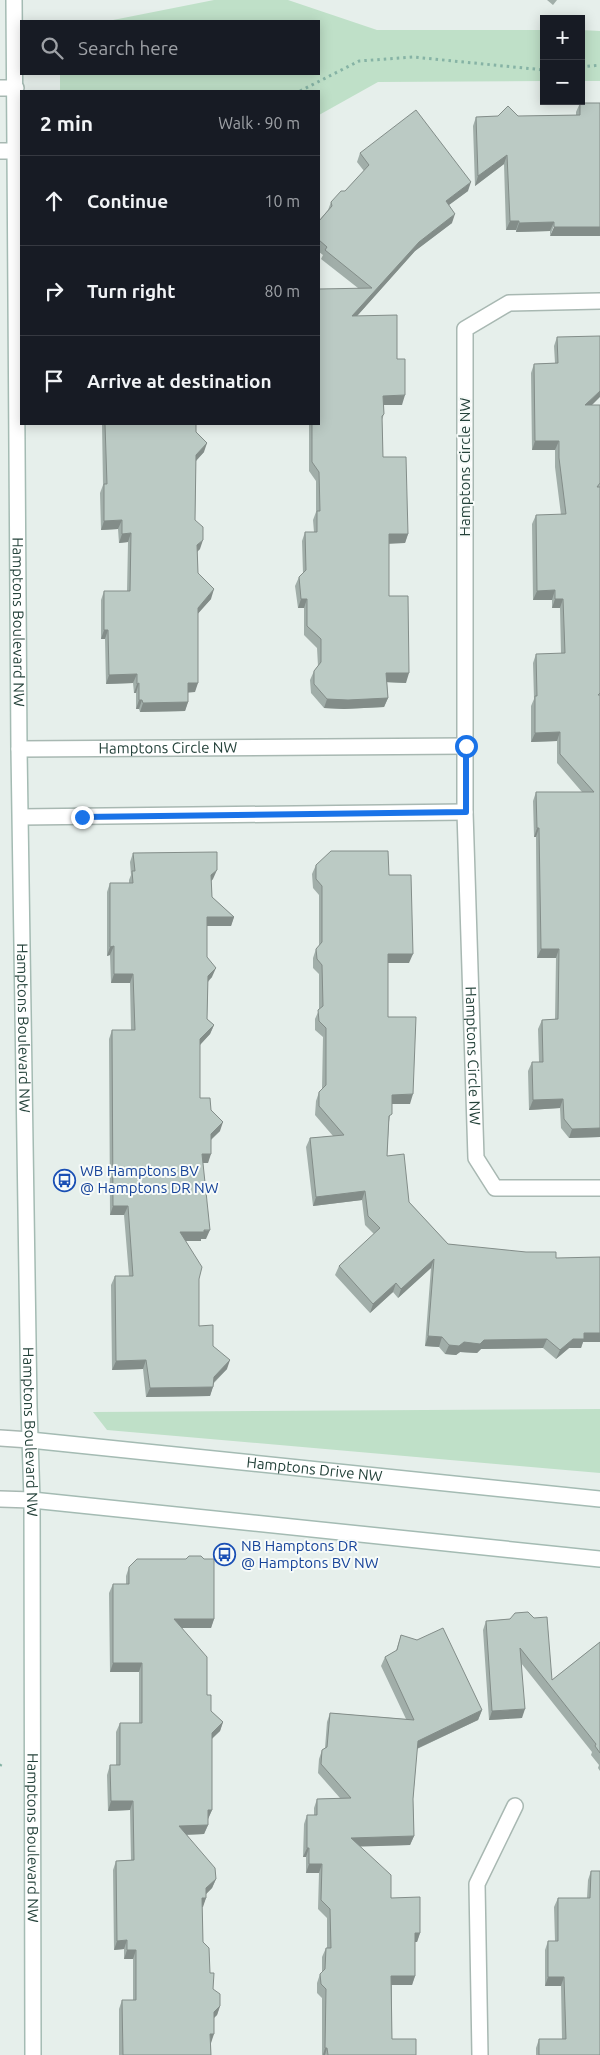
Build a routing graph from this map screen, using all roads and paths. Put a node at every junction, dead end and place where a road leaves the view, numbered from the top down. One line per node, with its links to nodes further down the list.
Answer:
1 (14, 0): 6 (street, Hamptons Boulevard NW)
2 (600, 65): 3 (path)
3 (585, 67)
4 (540, 70): 7 (path)
5 (0, 88): 6 (street)
6 (16, 88): 9 (street, Hamptons Boulevard NW)
7 (302, 90)
8 (0, 151): 9 (street)
9 (16, 151): 12 (street, Hamptons Boulevard NW)
10 (600, 302): 11 (street, Hamptons Circle NW)
11 (466, 746): 12 (street, Hamptons Circle NW); 13 (street, Hamptons Circle NW)
12 (20, 749): 14 (street, Hamptons Boulevard NW)
13 (466, 812): 14 (street); 15 (street, Hamptons Circle NW)
14 (21, 817): 17 (street, Hamptons Boulevard NW)
15 (600, 1188)
16 (0, 1438): 17 (street, Hamptons Drive NW)
17 (30, 1440): 19 (street, Hamptons Drive NW); 20 (street, Hamptons Boulevard NW)
18 (0, 1499): 20 (street)
19 (600, 1499)
20 (32, 1500): 21 (street); 23 (street, Hamptons Boulevard NW)
21 (600, 1559)
22 (515, 1806): 24 (street)
23 (33, 2055)
24 (480, 2055)

